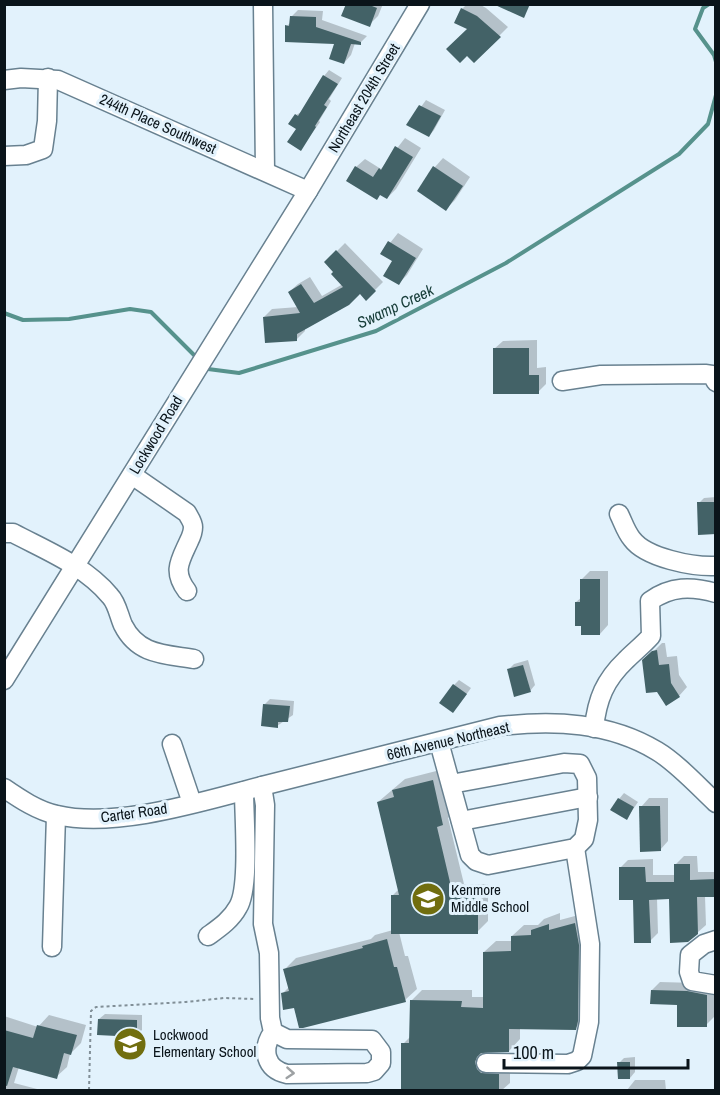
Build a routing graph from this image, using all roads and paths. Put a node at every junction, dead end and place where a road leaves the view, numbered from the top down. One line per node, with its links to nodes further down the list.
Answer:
1 (263, 4): 6 (street)
2 (420, 4): 7 (street, Northeast 204th Street)
3 (48, 78): 4 (street, 244th Place Southwest); 5 (street); 6 (street, 244th Place Southwest)
4 (4, 80)
5 (4, 156)
6 (265, 171): 7 (street, 244th Place Southwest)
7 (308, 191): 10 (street, Lockwood Road)
8 (562, 381): 9 (street)
9 (716, 382)
10 (132, 475): 13 (street, Lockwood Road); 15 (street)
11 (619, 514): 14 (street)
12 (4, 533): 13 (street)
13 (76, 566): 17 (street); 18 (street, Lockwood Road)
14 (716, 566)
15 (187, 591)
16 (716, 593): 19 (street)
17 (194, 658)
18 (4, 680)
19 (594, 728): 20 (street, 66th Avenue Northeast); 28 (street, 66th Avenue Northeast)
20 (439, 742): 22 (street); 23 (street, 66th Avenue Northeast)
21 (172, 744): 27 (street)
22 (451, 784): 26 (street); 30 (street)
23 (265, 785): 25 (street, Carter Road); 36 (street)
24 (4, 788): 29 (street, Carter Road)
25 (244, 791): 27 (street, Carter Road); 32 (street)
26 (588, 797): 30 (street); 31 (street)
27 (192, 803): 29 (street, Carter Road)
28 (716, 803)
29 (56, 815): 34 (street)
30 (461, 821): 31 (street)
31 (575, 848): 38 (street)
32 (208, 936)
33 (716, 940): 35 (street)
34 (52, 947)
35 (716, 985)
36 (269, 999): 37 (street); 39 (path)
37 (273, 1032): 37 (street, one-way to 37)
38 (486, 1063)
39 (89, 1090)

